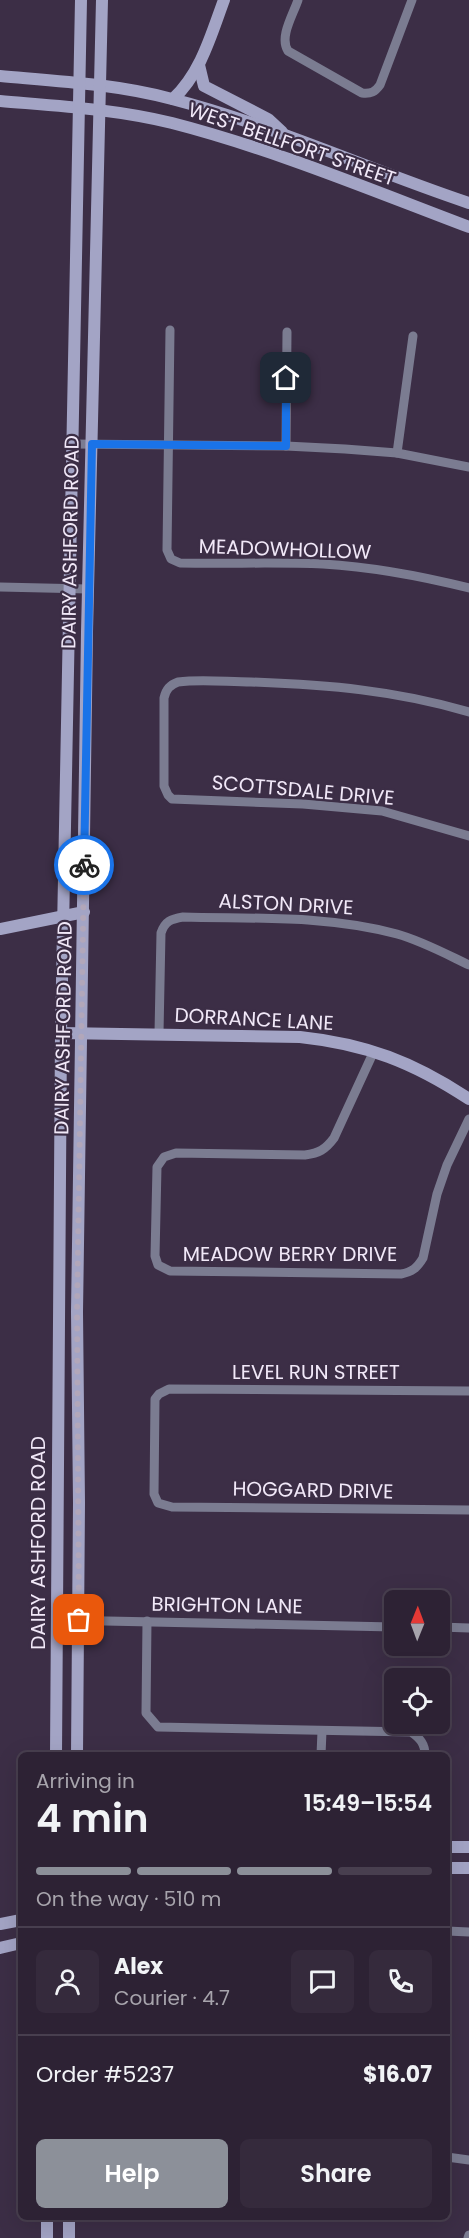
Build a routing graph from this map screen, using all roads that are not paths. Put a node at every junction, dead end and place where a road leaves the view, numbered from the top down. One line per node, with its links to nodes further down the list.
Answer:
1 (81, 0): 8 (main road, DAIRY ASHFORD ROAD)
2 (102, 0): 9 (main road, DAIRY ASHFORD ROAD)
3 (224, 0): 6 (main road)
4 (298, 0): 5 (street)
5 (412, 0)
6 (199, 65): 10 (main road); 14 (main road)
7 (0, 76): 8 (main road, WEST BELLFORT STREET)
8 (78, 83): 9 (main road, WEST BELLFORT STREET); 12 (main road, DAIRY ASHFORD ROAD)
9 (101, 85): 10 (main road, WEST BELLFORT STREET); 13 (main road, DAIRY ASHFORD ROAD)
10 (173, 99): 14 (main road, WEST BELLFORT STREET)
11 (0, 100): 12 (main road, WEST BELLFORT STREET)
12 (78, 106): 13 (main road, WEST BELLFORT STREET); 19 (main road, DAIRY ASHFORD ROAD)
13 (100, 109): 16 (main road, WEST BELLFORT STREET); 20 (main road, DAIRY ASHFORD ROAD)
14 (285, 135): 15 (main road, WEST BELLFORT STREET)
15 (346, 159): 16 (main road); 17 (main road, WEST BELLFORT STREET)
16 (340, 178): 18 (main road, WEST BELLFORT STREET)
17 (469, 203)
18 (469, 227)
19 (75, 274): 20 (main road); 24 (main road, DAIRY ASHFORD ROAD)
20 (96, 275): 25 (main road, DAIRY ASHFORD ROAD)
21 (170, 330): 26 (street)
22 (287, 332): 27 (street)
23 (413, 336): 28 (street)
24 (72, 444): 25 (street); 31 (main road, DAIRY ASHFORD ROAD)
25 (92, 444): 26 (street); 32 (main road, DAIRY ASHFORD ROAD)
26 (169, 446): 27 (street); 33 (street, MEADOWHOLLOW)
27 (286, 446): 28 (street)
28 (397, 453): 29 (street)
29 (469, 467)
30 (0, 587): 31 (street)
31 (68, 588): 32 (street); 37 (main road, DAIRY ASHFORD ROAD)
32 (88, 588): 36 (main road, DAIRY ASHFORD ROAD)
33 (469, 588)
34 (469, 712): 35 (street, SCOTTSDALE DRIVE)
35 (469, 836)
36 (84, 912): 37 (main road); 41 (main road, DAIRY ASHFORD ROAD)
37 (63, 916): 38 (main road); 40 (main road, DAIRY ASHFORD ROAD)
38 (0, 929)
39 (469, 965): 42 (street, ALSTON DRIVE)
40 (61, 1033): 41 (main road, DORRANCE LANE); 46 (main road, DAIRY ASHFORD ROAD)
41 (82, 1033): 42 (main road, DORRANCE LANE); 47 (main road, DAIRY ASHFORD ROAD)
42 (159, 1033): 43 (main road, DORRANCE LANE)
43 (374, 1051): 44 (main road, DORRANCE LANE); 45 (street, MEADOW BERRY DRIVE)
44 (469, 1099)
45 (469, 1119)
46 (58, 1311): 47 (main road); 51 (main road, DAIRY ASHFORD ROAD)
47 (77, 1312): 52 (main road, DAIRY ASHFORD ROAD)
48 (469, 1391): 49 (street, LEVEL RUN STREET)
49 (158, 1503): 50 (street, HOGGARD DRIVE)
50 (469, 1510)
51 (58, 1620): 52 (street, BRIGHTON LANE); 58 (main road, DAIRY ASHFORD ROAD)
52 (79, 1620): 53 (street, BRIGHTON LANE); 59 (main road, DAIRY ASHFORD ROAD)
53 (147, 1621): 54 (street, BRIGHTON LANE); 57 (street)
54 (384, 1627)
55 (450, 1628): 56 (street)
56 (469, 1628)
57 (322, 1731): 60 (street); 61 (street)
58 (56, 1752)
59 (77, 1752)
60 (321, 1752)
61 (425, 1752)
62 (450, 1847): 63 (main road)
63 (469, 1847)
64 (450, 1868): 65 (main road)
65 (469, 1868)
66 (18, 1921): 67 (main road)
67 (0, 1924)
68 (450, 1931): 69 (street)
69 (469, 1932)
70 (18, 1944): 71 (main road)
71 (0, 1948)
72 (450, 2157): 73 (street)
73 (469, 2160)
74 (47, 2220): 76 (main road)
75 (69, 2220): 77 (main road)
76 (47, 2238)
77 (69, 2238)

